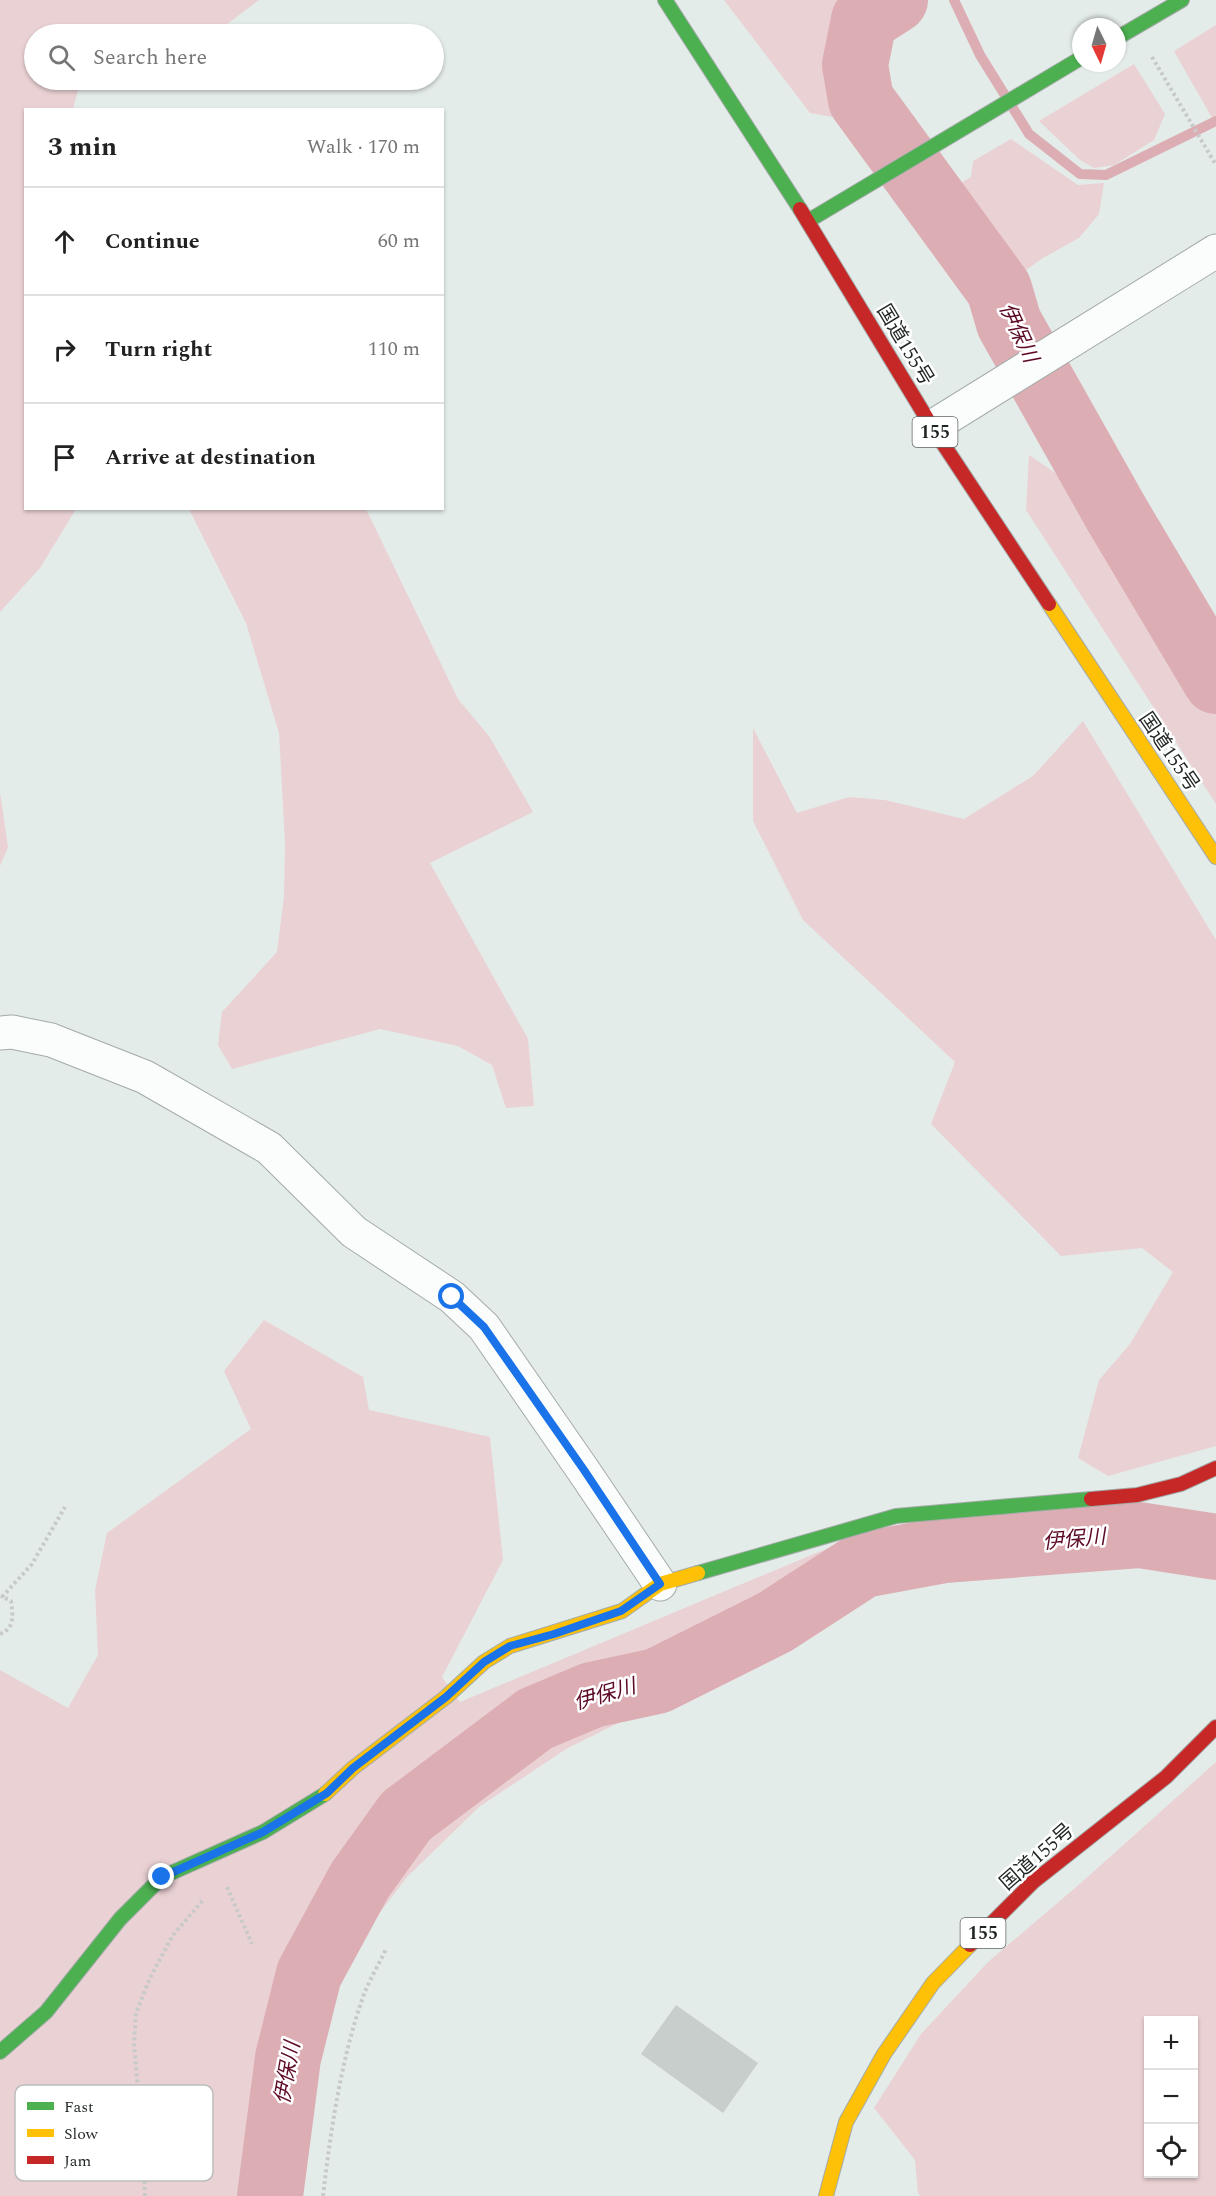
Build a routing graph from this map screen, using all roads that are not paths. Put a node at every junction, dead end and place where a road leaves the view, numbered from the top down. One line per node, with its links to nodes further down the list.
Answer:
1 (665, 0): 5 (main road, 国道155号 / 155)
2 (1182, 0): 3 (main road)
3 (1126, 33)
4 (1072, 63): 5 (main road)
5 (808, 221): 7 (main road, 国道155号 / 155)
6 (1216, 251): 7 (street)
7 (932, 427): 8 (main road, 国道155号 / 155)
8 (1216, 857)
9 (0, 1033): 11 (street)
10 (1216, 1468): 11 (main road)
11 (660, 1584): 13 (main road)
12 (1216, 1727): 14 (main road, 国道155号 / 155)
13 (0, 2052)
14 (826, 2196)

